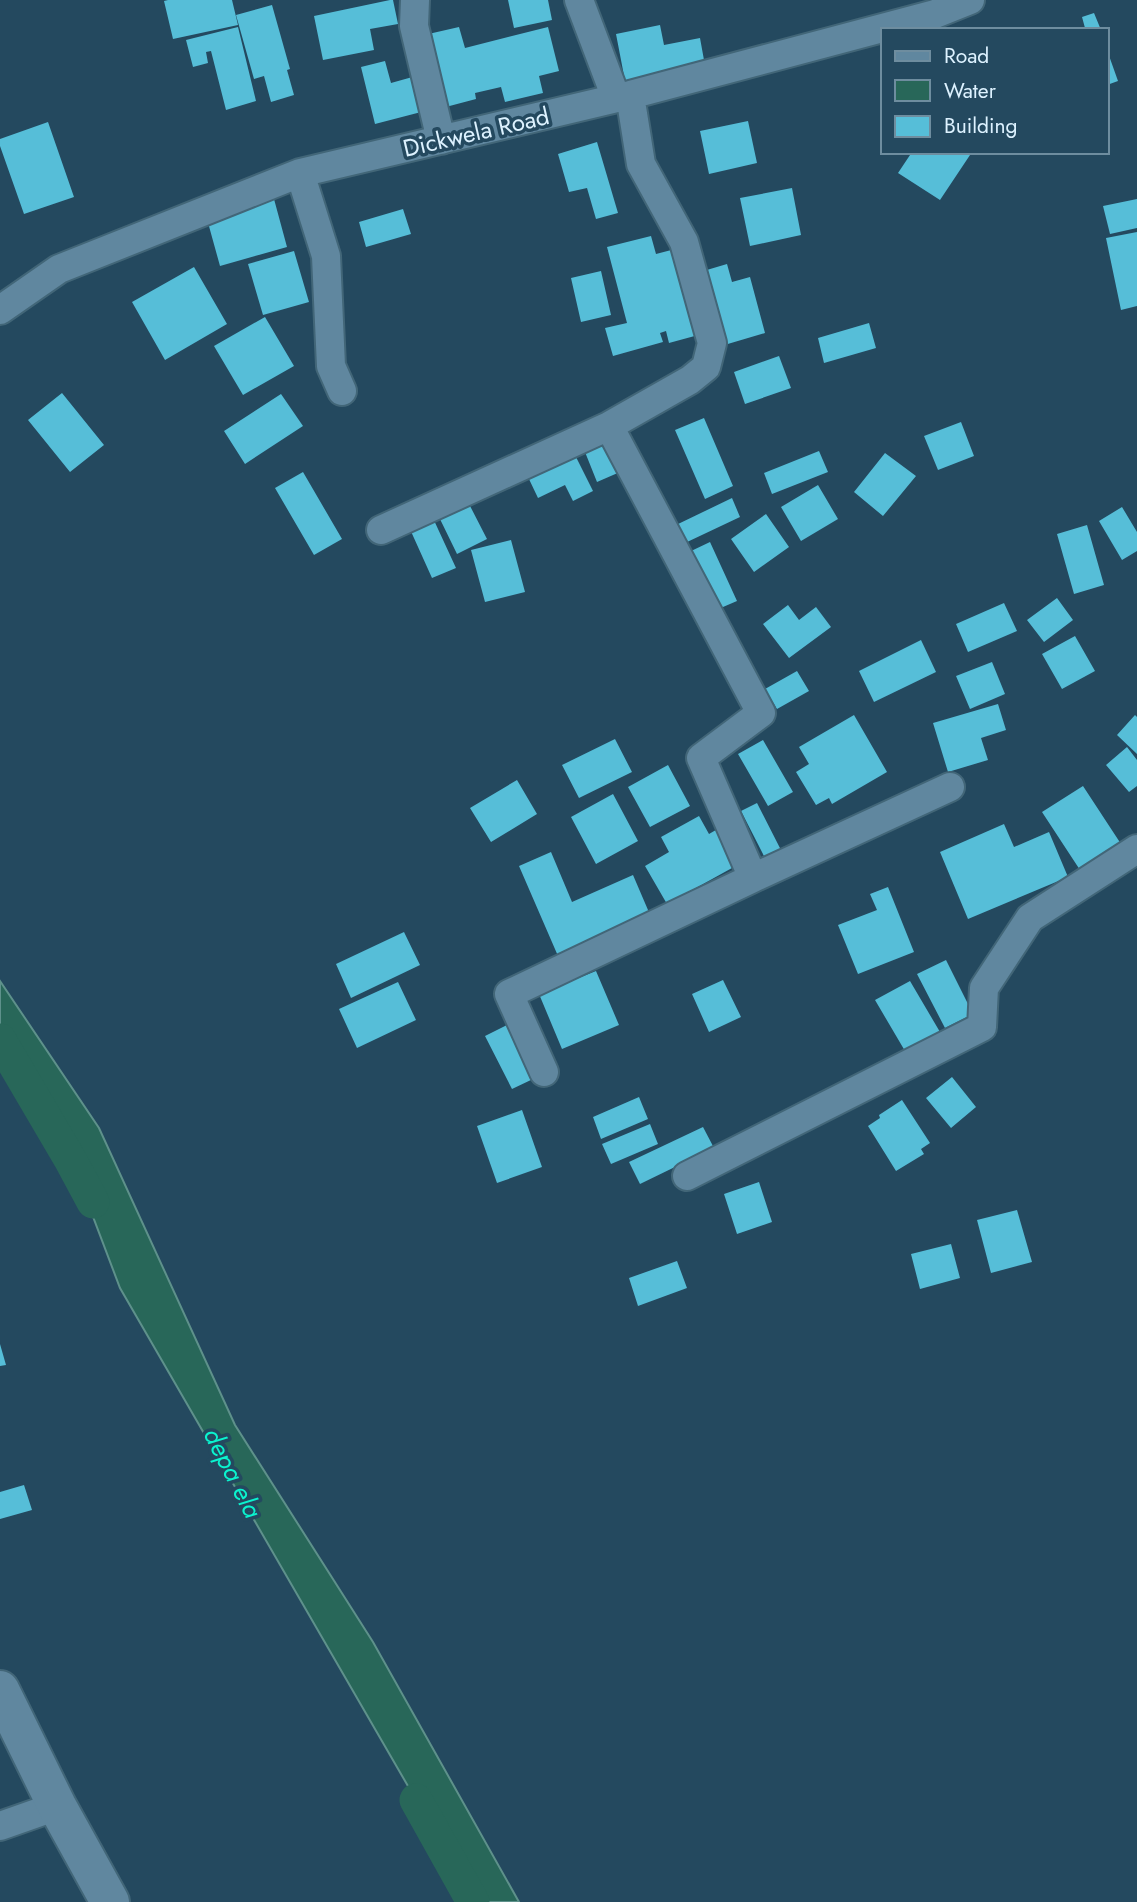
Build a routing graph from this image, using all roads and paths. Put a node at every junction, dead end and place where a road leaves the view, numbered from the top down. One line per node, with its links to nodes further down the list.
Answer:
1 (415, 0): 7 (street)
2 (579, 0): 6 (street)
3 (970, 0): 5 (street, Dickwela Road)
4 (881, 28): 6 (street, Dickwela Road)
5 (882, 28)
6 (623, 97): 7 (street, Dickwela Road); 11 (street)
7 (441, 140): 8 (street, Dickwela Road)
8 (300, 173): 9 (street, Dickwela Road); 10 (street)
9 (0, 310)
10 (342, 391)
11 (610, 426): 12 (street); 15 (street)
12 (381, 530)
13 (950, 787): 15 (street)
14 (1137, 849): 17 (street)
15 (753, 878): 16 (street)
16 (544, 1072)
17 (687, 1176)
18 (0, 1690): 19 (street)
19 (57, 1806): 20 (street); 21 (street)
20 (0, 1826)
21 (110, 1902)

